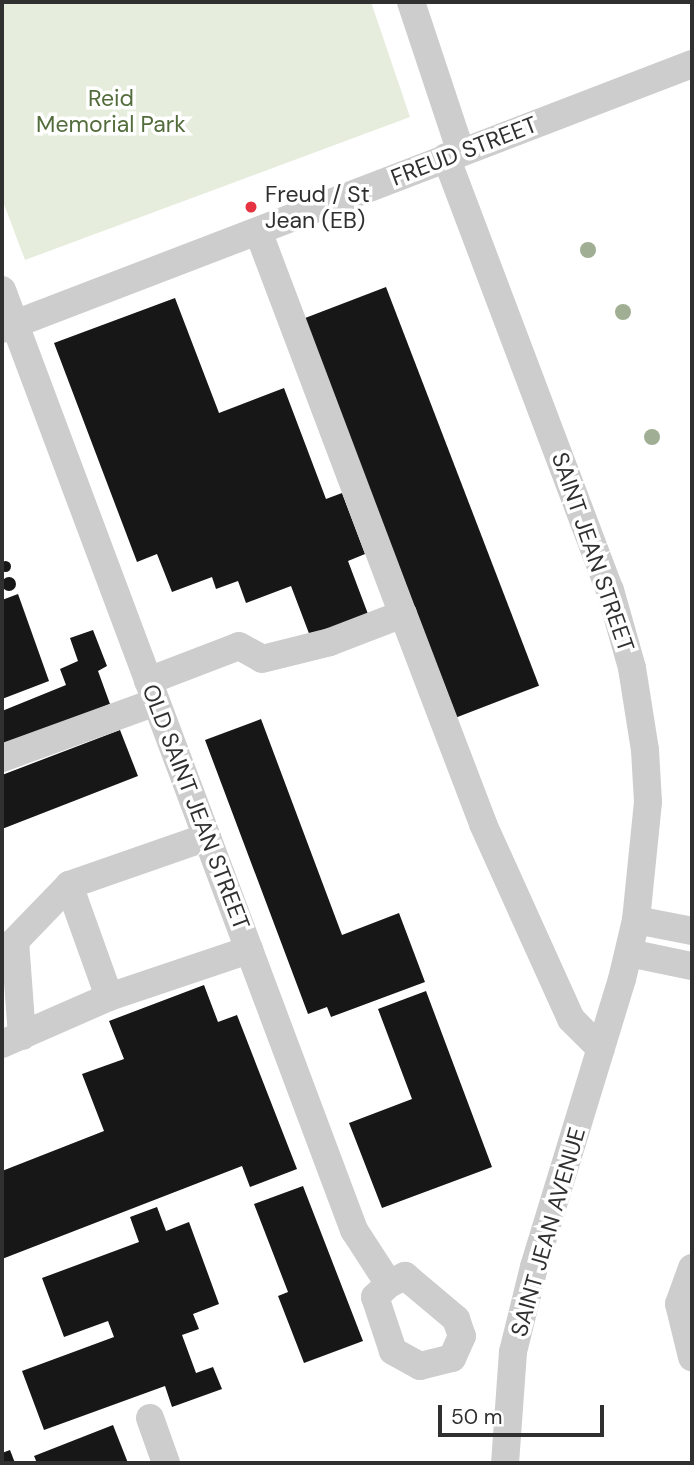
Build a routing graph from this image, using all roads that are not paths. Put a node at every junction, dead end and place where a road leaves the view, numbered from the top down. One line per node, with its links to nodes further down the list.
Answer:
1 (411, 2): 3 (street, SAINT JEAN STREET)
2 (690, 72): 3 (street, FREUD STREET)
3 (453, 154): 4 (street, FREUD STREET); 12 (street, SAINT JEAN STREET)
4 (258, 231): 6 (street, FREUD STREET); 7 (street)
5 (2, 290): 6 (street)
6 (8, 327): 8 (street, OLD SAINT JEAN STREET)
7 (403, 614): 8 (street); 19 (street)
8 (152, 692): 9 (street); 10 (street, OLD SAINT JEAN STREET)
9 (2, 758)
10 (207, 837): 11 (street); 14 (street, OLD SAINT JEAN STREET)
11 (69, 885): 17 (street); 18 (street)
12 (636, 920): 13 (street); 15 (street, SAINT JEAN STREET)
13 (692, 931)
14 (249, 950): 17 (street); 22 (street, OLD SAINT JEAN STREET)
15 (629, 953): 16 (street); 19 (street, SAINT JEAN STREET)
16 (692, 966)
17 (109, 997): 18 (street)
18 (12, 1040)
19 (601, 1049): 20 (street, SAINT JEAN STREET)
20 (590, 1086): 26 (street, SAINT JEAN AVENUE)
21 (692, 1268): 23 (street)
22 (390, 1284)
23 (692, 1357)
24 (150, 1418): 25 (street)
25 (166, 1463)
26 (505, 1463)

